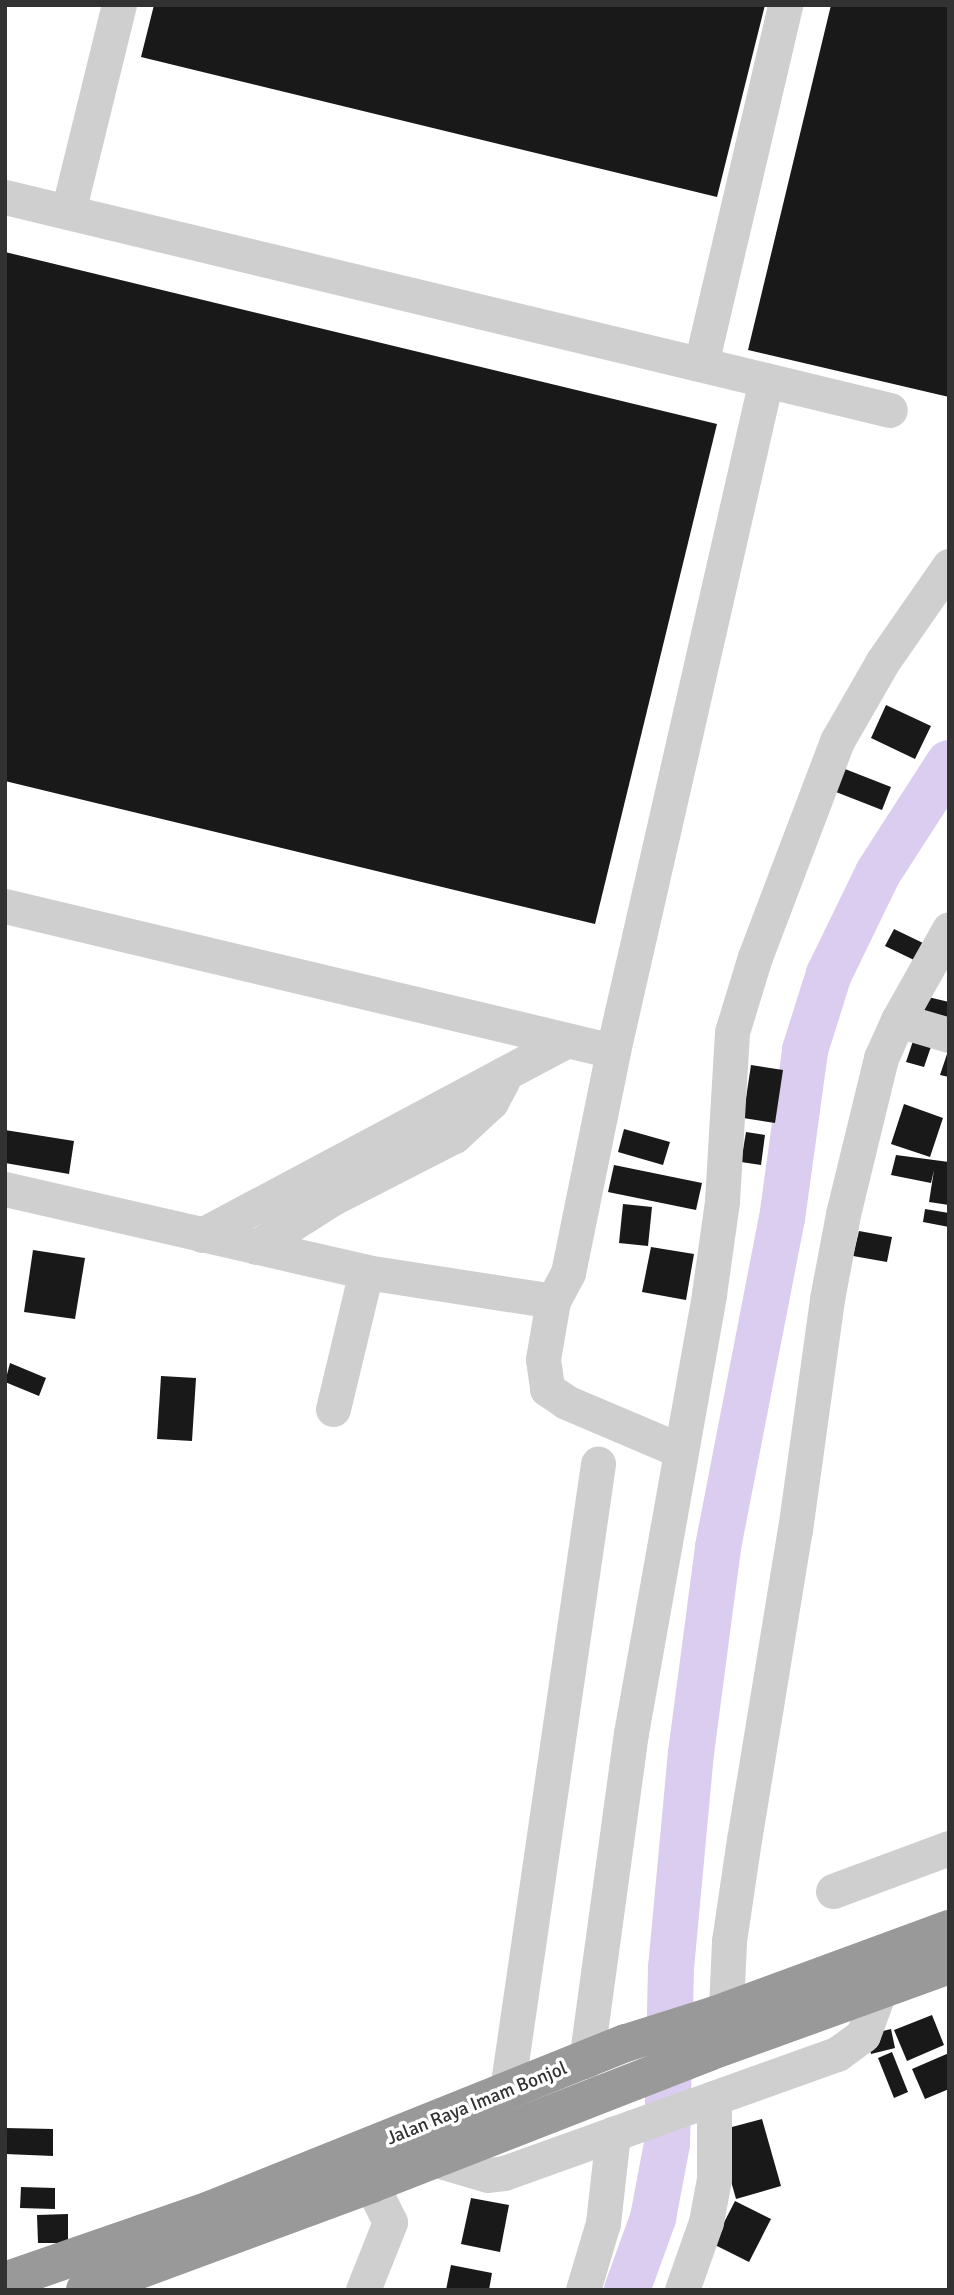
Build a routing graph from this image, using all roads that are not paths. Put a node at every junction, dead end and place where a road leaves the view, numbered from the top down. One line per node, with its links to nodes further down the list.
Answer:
1 (119, 5): 4 (street)
2 (785, 5): 5 (street)
3 (5, 197): 4 (street)
4 (68, 212): 5 (street)
5 (701, 364): 6 (street)
6 (766, 380): 7 (street); 14 (street)
7 (890, 410)
8 (949, 566): 22 (street)
9 (5, 906): 13 (street)
10 (949, 929): 11 (street)
11 (898, 1020): 12 (street); 29 (street)
12 (949, 1035)
13 (566, 1041): 14 (street); 15 (street)
14 (613, 1052): 20 (street)
15 (507, 1072): 17 (street); 18 (street)
16 (5, 1189): 17 (street)
17 (202, 1235): 18 (street)
18 (256, 1247): 19 (street)
19 (366, 1272): 20 (street); 21 (street)
20 (553, 1301): 22 (street)
21 (334, 1409)
22 (679, 1450): 30 (street)
23 (598, 1464): 31 (street)
24 (949, 1848): 25 (street)
25 (833, 1891)
26 (949, 1929): 29 (highway, Jalan Raya Imam Bonjol)
27 (949, 1965): 28 (highway, Jalan Raya Imam Bonjol)
28 (880, 1989): 32 (street, Jalan Raya Imam Bonjol); 34 (highway, Jalan Raya Imam Bonjol)
29 (720, 2012): 30 (highway, Jalan Raya Imam Bonjol)
30 (586, 2061): 31 (highway, Jalan Raya Imam Bonjol)
31 (507, 2090): 36 (highway, Jalan Raya Imam Bonjol)
32 (706, 2101): 33 (street, Jalan Raya Imam Bonjol); 37 (street)
33 (620, 2132): 34 (street, Jalan Raya Imam Bonjol); 40 (street)
34 (433, 2159): 35 (highway, Jalan Raya Imam Bonjol)
35 (371, 2184): 38 (highway, Jalan Raya Imam Bonjol); 39 (street)
36 (5, 2281)
37 (687, 2285)
38 (85, 2290)
39 (363, 2290)
40 (583, 2290)

